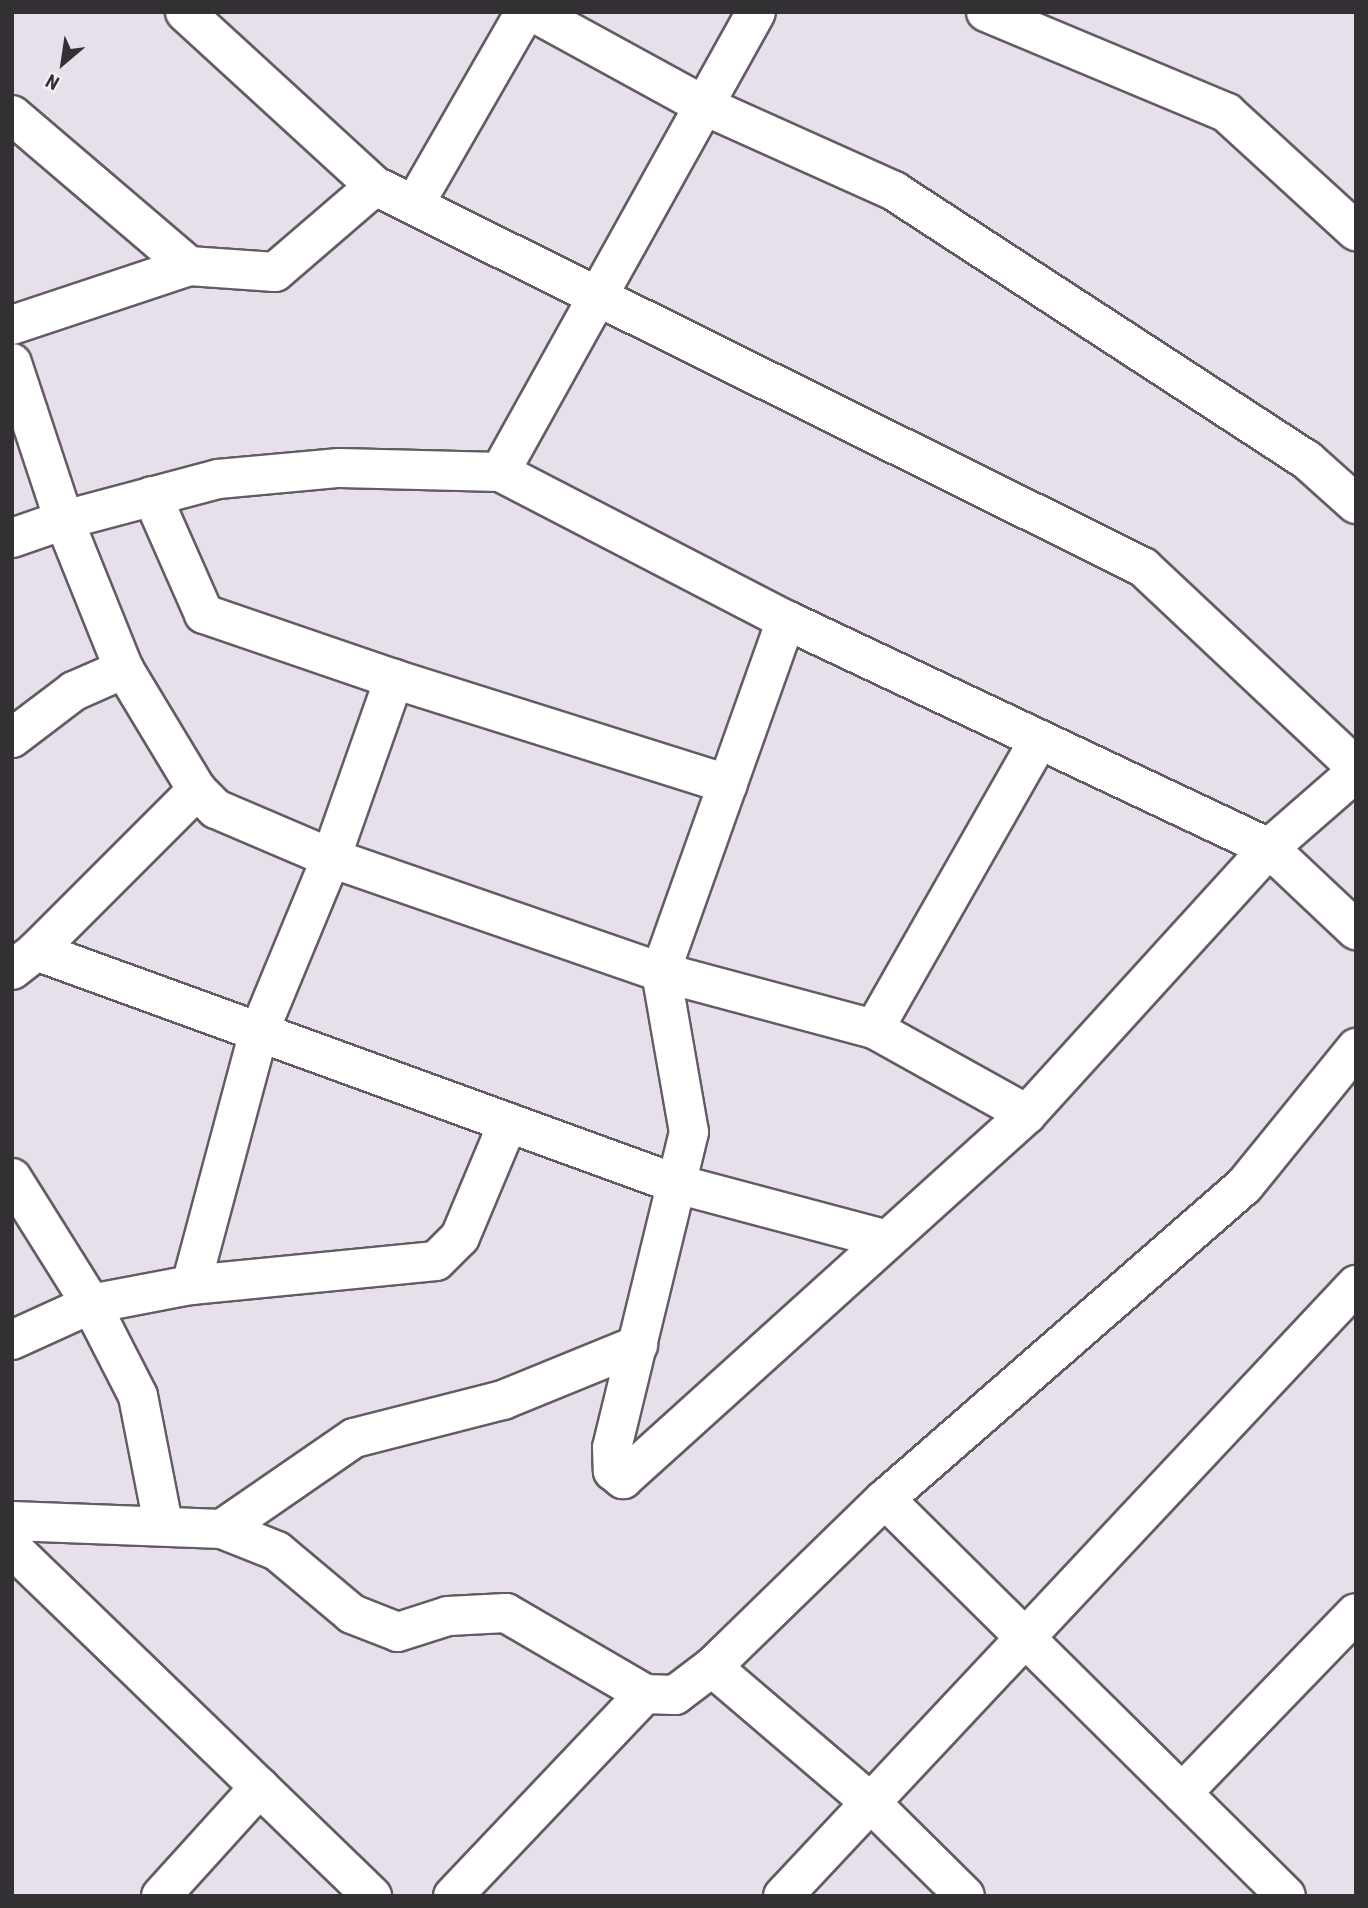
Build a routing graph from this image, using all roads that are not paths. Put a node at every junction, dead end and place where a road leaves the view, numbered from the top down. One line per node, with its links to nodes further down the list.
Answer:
1 (185, 12): 8 (street)
2 (525, 12): 9 (street)
3 (533, 12): 6 (street)
4 (756, 12): 6 (street)
5 (986, 12): 10 (street)
6 (705, 106): 12 (street); 17 (street)
7 (12, 115): 11 (street)
8 (375, 186): 9 (street); 11 (street)
9 (414, 205): 12 (street)
10 (1356, 231)
11 (189, 266): 13 (street)
12 (601, 298): 15 (street); 25 (street)
13 (12, 325)
14 (12, 363): 18 (street)
15 (500, 472): 16 (street); 20 (street)
16 (152, 496): 18 (street); 22 (street)
17 (1356, 504)
18 (64, 520): 19 (street); 21 (street)
19 (12, 538)
20 (786, 620): 24 (street); 26 (street)
21 (124, 669): 23 (street); 27 (street)
22 (394, 679): 26 (street); 29 (street)
23 (12, 738)
24 (1038, 742): 28 (street); 33 (street)
25 (1356, 769): 28 (street)
26 (728, 784): 32 (street)
27 (197, 790): 29 (street); 31 (street)
28 (1269, 848): 30 (street); 36 (street)
29 (331, 858): 32 (street); 34 (street)
30 (1356, 930)
31 (24, 961): 34 (street)
32 (661, 972): 33 (street); 39 (street)
33 (874, 1029): 36 (street)
34 (259, 1032): 37 (street); 41 (street)
35 (1356, 1048): 46 (street)
36 (1027, 1114): 40 (street)
37 (508, 1123): 39 (street); 41 (street)
38 (12, 1178): 43 (street)
39 (677, 1184): 40 (street); 45 (street)
40 (887, 1240): 45 (street)
41 (191, 1285): 43 (street)
42 (1356, 1285): 52 (street)
43 (91, 1304): 44 (street); 48 (street)
44 (12, 1340)
45 (638, 1345): 49 (street)
46 (885, 1499): 52 (street); 53 (street)
47 (12, 1521): 48 (street)
48 (163, 1523): 49 (street)
49 (222, 1529): 54 (street)
50 (12, 1548): 55 (street)
51 (1356, 1613): 56 (street)
52 (1023, 1635): 56 (street); 57 (street)
53 (712, 1667): 54 (street); 57 (street)
54 (645, 1694): 60 (street)
55 (260, 1787): 58 (street); 59 (street)
56 (1182, 1793): 63 (street)
57 (871, 1803): 61 (street); 62 (street)
58 (161, 1896)
59 (372, 1896)
60 (453, 1896)
61 (783, 1896)
62 (965, 1896)
63 (1286, 1896)

